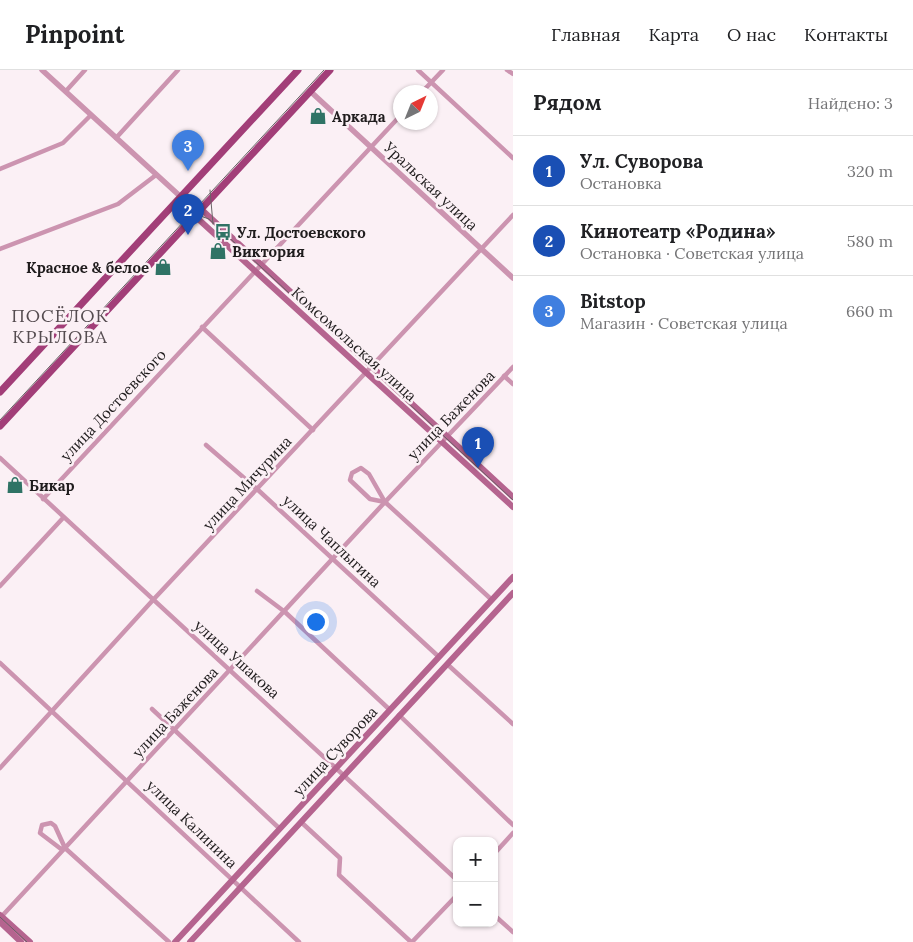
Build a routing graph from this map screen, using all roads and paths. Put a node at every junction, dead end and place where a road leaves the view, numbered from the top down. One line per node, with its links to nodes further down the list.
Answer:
1 (42, 70): 11 (street, Комсомольская улица)
2 (85, 70): 11 (street)
3 (178, 70): 15 (street)
4 (330, 70): 12 (main road)
5 (418, 70): 10 (street)
6 (443, 70): 10 (street)
7 (507, 70): 9 (street)
8 (295, 71): 20 (main road)
9 (513, 74)
10 (432, 83): 17 (street)
11 (66, 91): 13 (street, Комсомольская улица)
12 (310, 92): 16 (street, Уральская улица); 21 (main road)
13 (91, 115): 15 (street, Комсомольская улица); 18 (street)
14 (393, 123): 16 (street, улица Достоевского)
15 (116, 138): 19 (street, Комсомольская улица)
16 (371, 147): 25 (street, Уральская улица); 26 (street, улица Достоевского)
17 (513, 158)
18 (0, 169)
19 (156, 174): 20 (street, Комсомольская улица); 24 (street)
20 (181, 197): 21 (main road, Комсомольская улица); 23 (main road, Комсомольская улица); 35 (main road)
21 (202, 210): 23 (main road); 26 (main road, Комсомольская улица)
22 (513, 215): 25 (street, улица Мичурина)
23 (196, 217): 27 (main road, Комсомольская улица); 36 (main road)
24 (0, 248)
25 (482, 250): 28 (street, Уральская улица); 30 (street, улица Мичурина)
26 (260, 265): 27 (street, улица Достоевского); 30 (main road, Комсомольская улица)
27 (254, 270): 29 (street, улица Достоевского); 32 (main road, Комсомольская улица)
28 (513, 278)
29 (202, 327): 37 (street); 44 (street, улица Достоевского)
30 (371, 367): 32 (street, улица Мичурина); 38 (main road, Комсомольская улица)
31 (513, 367): 33 (street, улица Баженова)
32 (366, 372): 37 (street, улица Мичурина); 39 (main road, Комсомольская улица)
33 (504, 376): 34 (street); 38 (street, улица Баженова)
34 (513, 384)
35 (0, 392)
36 (0, 426)
37 (313, 430): 42 (street, улица Мичурина)
38 (447, 436): 39 (street, улица Баженова); 43 (main road, Комсомольская улица)
39 (442, 442): 45 (street, улица Баженова); 46 (main road, Комсомольская улица)
40 (206, 445): 42 (street, улица Чаплыгина)
41 (0, 458): 44 (street, улица Ушакова)
42 (257, 489): 48 (street, улица Чаплыгина); 53 (street, улица Мичурина)
43 (513, 497)
44 (43, 499): 47 (street, улица Ушакова)
45 (385, 502): 45 (street); 48 (street, улица Баженова); 54 (street)
46 (513, 507)
47 (63, 518): 50 (street); 53 (street, улица Ушакова)
48 (334, 560): 55 (street, улица Баженова); 56 (street, улица Чаплыгина)
49 (513, 577): 54 (main road, улица Суворова)
50 (0, 586)
51 (257, 591): 55 (street)
52 (513, 593): 58 (main road, улица Суворова)
53 (154, 600): 59 (street, улица Ушакова); 62 (street, улица Мичурина)
54 (492, 600): 56 (main road, улица Суворова)
55 (285, 612): 59 (street, улица Баженова); 61 (street)
56 (439, 657): 61 (main road, улица Суворова)
57 (0, 663): 62 (street, улица Калинина)
58 (447, 664): 63 (main road, улица Суворова); 64 (street)
59 (230, 670): 65 (street, улица Баженова); 67 (street, улица Ушакова)
60 (152, 709): 65 (street)
61 (390, 710): 67 (main road, улица Суворова)
62 (52, 712): 66 (street, улица Мичурина); 69 (street, улица Калинина)
63 (399, 715): 68 (main road, улица Суворова); 71 (street)
64 (513, 724)
65 (174, 731): 69 (street, улица Баженова); 72 (street)
66 (0, 768)
67 (337, 768): 68 (street, улица Ушакова); 72 (main road, улица Суворова)
68 (344, 774): 70 (main road, улица Суворова); 76 (street, улица Ушакова)
69 (128, 781): 74 (street, улица Баженова); 77 (street, улица Калинина)
70 (301, 822): 78 (main road, улица Суворова); 89 (street)
71 (513, 825)
72 (280, 829): 77 (main road, улица Суворова)
73 (513, 833): 75 (street)
74 (66, 848): 74 (street); 80 (street, улица Баженова); 85 (street)
75 (498, 850)
76 (453, 876)
77 (232, 880): 78 (street, улица Калинина); 86 (main road, улица Суворова)
78 (240, 886): 87 (main road, улица Суворова); 88 (street, улица Калинина)
79 (453, 898): 89 (street)
80 (1, 918): 83 (main road); 84 (main road)
81 (498, 919): 82 (street)
82 (513, 932)
83 (21, 942)
84 (30, 942)
85 (169, 942)
86 (175, 942)
87 (190, 942)
88 (299, 942)
89 (412, 942)

